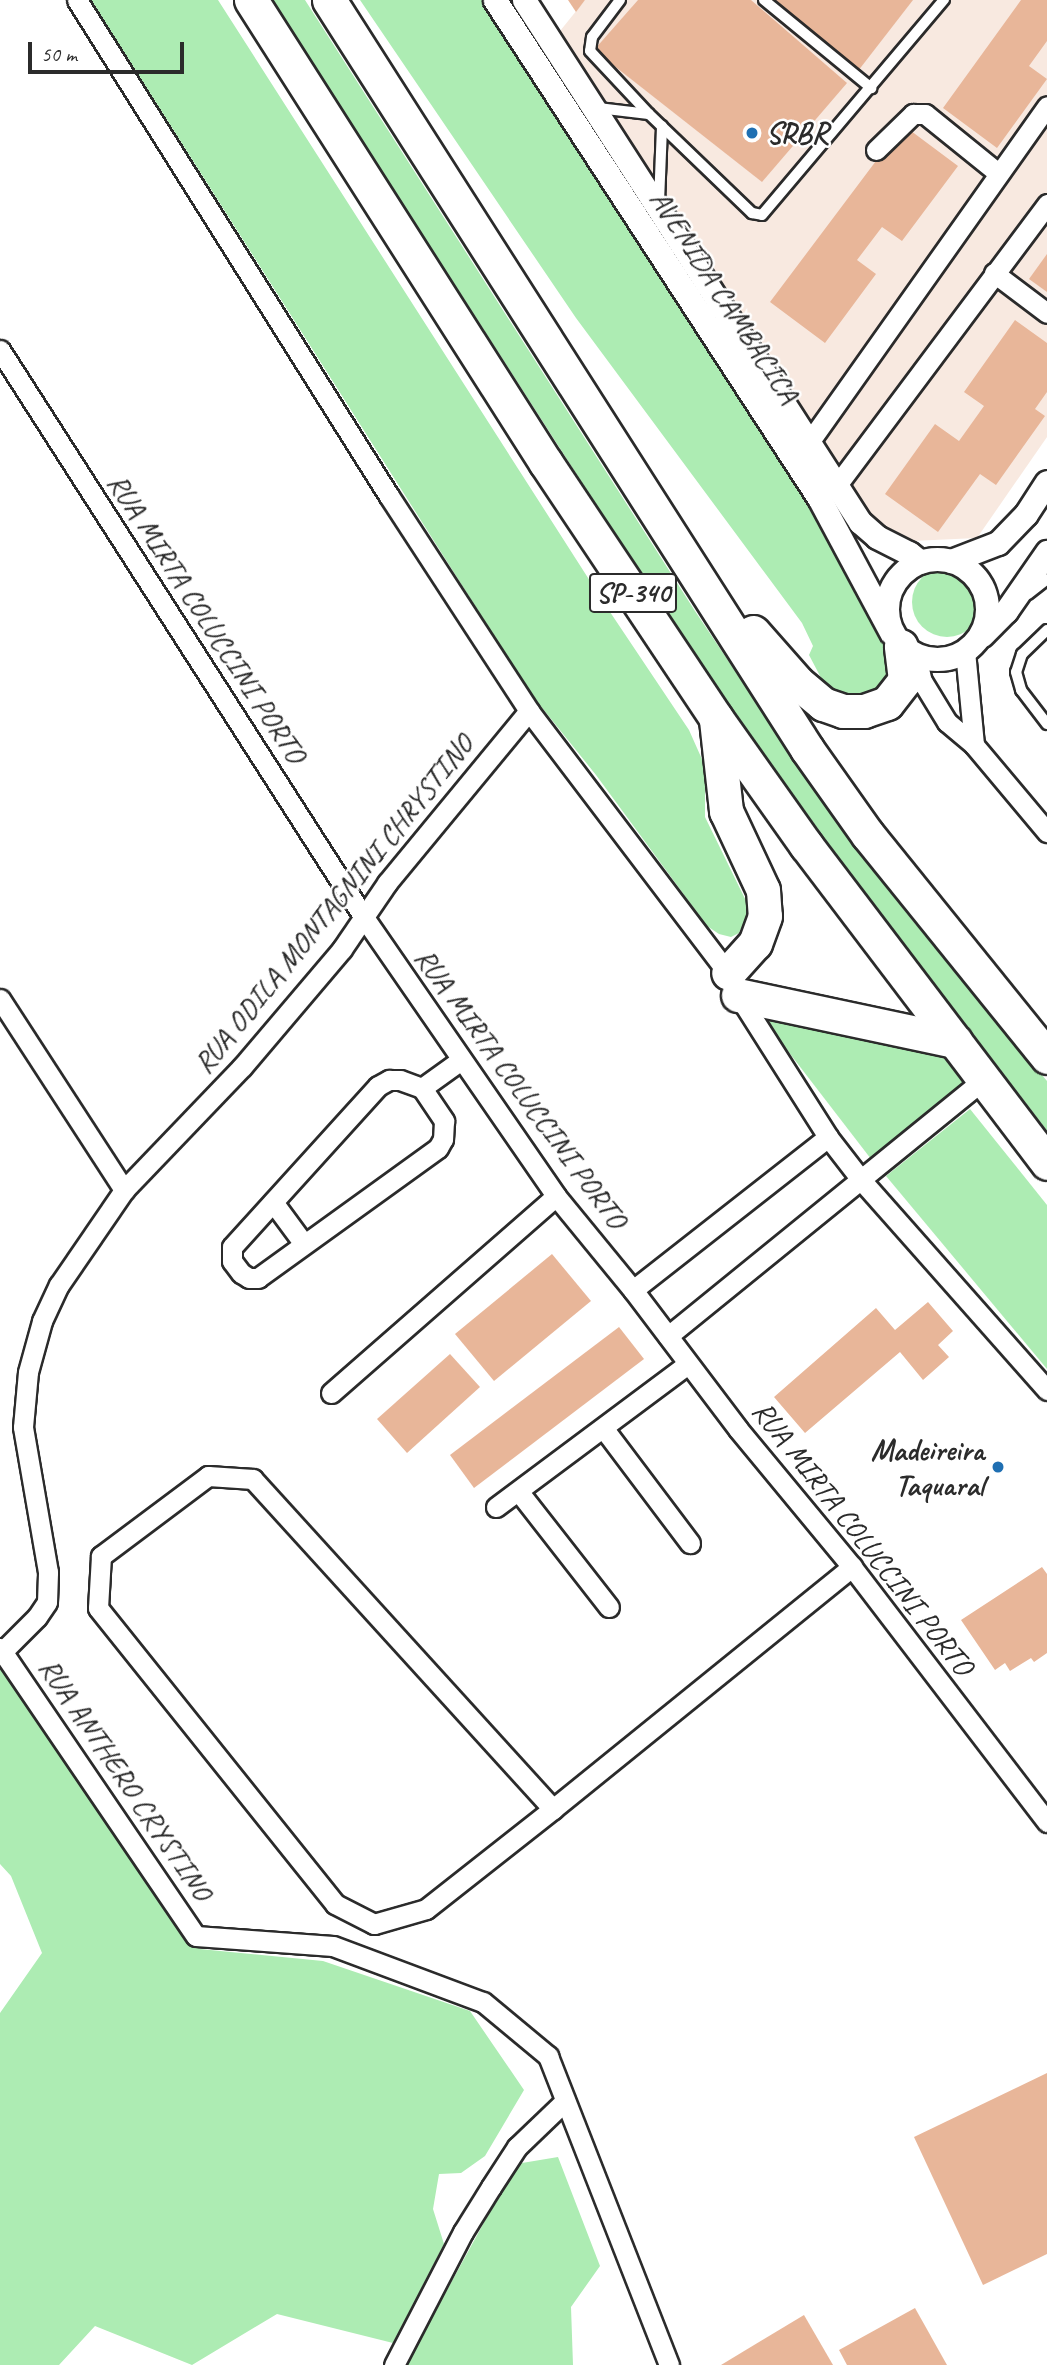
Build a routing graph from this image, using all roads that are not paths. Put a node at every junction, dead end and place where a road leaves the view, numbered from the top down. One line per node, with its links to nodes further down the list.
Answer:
1 (77, 0): 33 (street)
2 (251, 0): 34 (highway, SP-340)
3 (331, 0): 19 (highway, SP-340)
4 (495, 0): 31 (street, AVENIDA CAMBACICA)
5 (524, 0): 11 (street, AVENIDA CAMBACICA)
6 (620, 0): 12 (lane)
7 (764, 0): 9 (lane)
8 (944, 0): 9 (lane)
9 (871, 88): 13 (lane)
10 (1047, 106): 15 (street)
11 (592, 108): 12 (lane); 17 (street, AVENIDA CAMBACICA)
12 (649, 114): 13 (lane)
13 (662, 126): 17 (lane)
14 (876, 150): 15 (street)
15 (998, 173): 22 (street)
16 (1047, 204): 18 (street)
17 (659, 209): 22 (street, AVENIDA CAMBACICA)
18 (994, 273): 20 (street); 24 (street)
19 (524, 306): 31 (highway); 42 (highway, SP-340)
20 (1047, 313)
21 (0, 350): 38 (street, RUA MIRTA COLUCCINI PORTO)
22 (810, 441): 24 (street, AVENIDA CAMBACICA)
23 (1047, 482): 26 (street)
24 (837, 485): 27 (street, AVENIDA CAMBACICA)
25 (1047, 552): 29 (street)
26 (951, 561): 27 (street); 32 (street)
27 (920, 562): 31 (street)
28 (1047, 579): 29 (lane)
29 (1006, 611): 32 (street)
30 (1047, 630): 35 (lane)
31 (903, 645): 32 (street); 36 (street)
32 (971, 645): 36 (street)
33 (529, 711): 38 (street, RUA ODILA MONTAGNINI CHRYSTINO); 39 (street)
34 (716, 718): 39 (highway); 41 (highway, SP-340)
35 (1047, 724)
36 (974, 745): 37 (street)
37 (1047, 832)
38 (363, 916): 43 (street, RUA MIRTA COLUCCINI PORTO); 49 (street, RUA ODILA MONTAGNINI CHRYSTINO)
39 (733, 984): 41 (highway); 46 (street)
40 (0, 999): 49 (street)
41 (955, 1041): 44 (highway, SP-340)
42 (1047, 1056)
43 (461, 1060): 45 (street); 50 (street, RUA MIRTA COLUCCINI PORTO)
44 (982, 1081): 47 (highway, SP-340); 48 (street)
45 (422, 1088): 51 (street); 52 (street)
46 (828, 1137): 48 (street); 53 (street)
47 (1047, 1163)
48 (862, 1181): 54 (street); 56 (street)
49 (124, 1190): 64 (street, RUA ODILA MONTAGNINI CHRYSTINO)
50 (556, 1196): 53 (street, RUA MIRTA COLUCCINI PORTO); 57 (street)
51 (273, 1202): 52 (street); 52 (street)
52 (304, 1244)
53 (633, 1290): 54 (street, RUA MIRTA COLUCCINI PORTO)
54 (668, 1336): 55 (street, RUA MIRTA COLUCCINI PORTO)
55 (688, 1364): 58 (street); 62 (street, RUA MIRTA COLUCCINI PORTO)
56 (1047, 1390)
57 (331, 1394)
58 (604, 1429): 59 (street); 61 (street)
59 (519, 1492): 60 (street); 63 (street)
60 (496, 1507)
61 (690, 1543)
62 (852, 1567): 65 (street); 66 (street, RUA MIRTA COLUCCINI PORTO)
63 (610, 1607)
64 (1, 1649): 67 (street, RUA ANTHERO CRYSTINO)
65 (553, 1809): 65 (street)
66 (1047, 1822)
67 (565, 2101): 68 (street); 69 (street)
68 (394, 2365)
69 (670, 2365)

